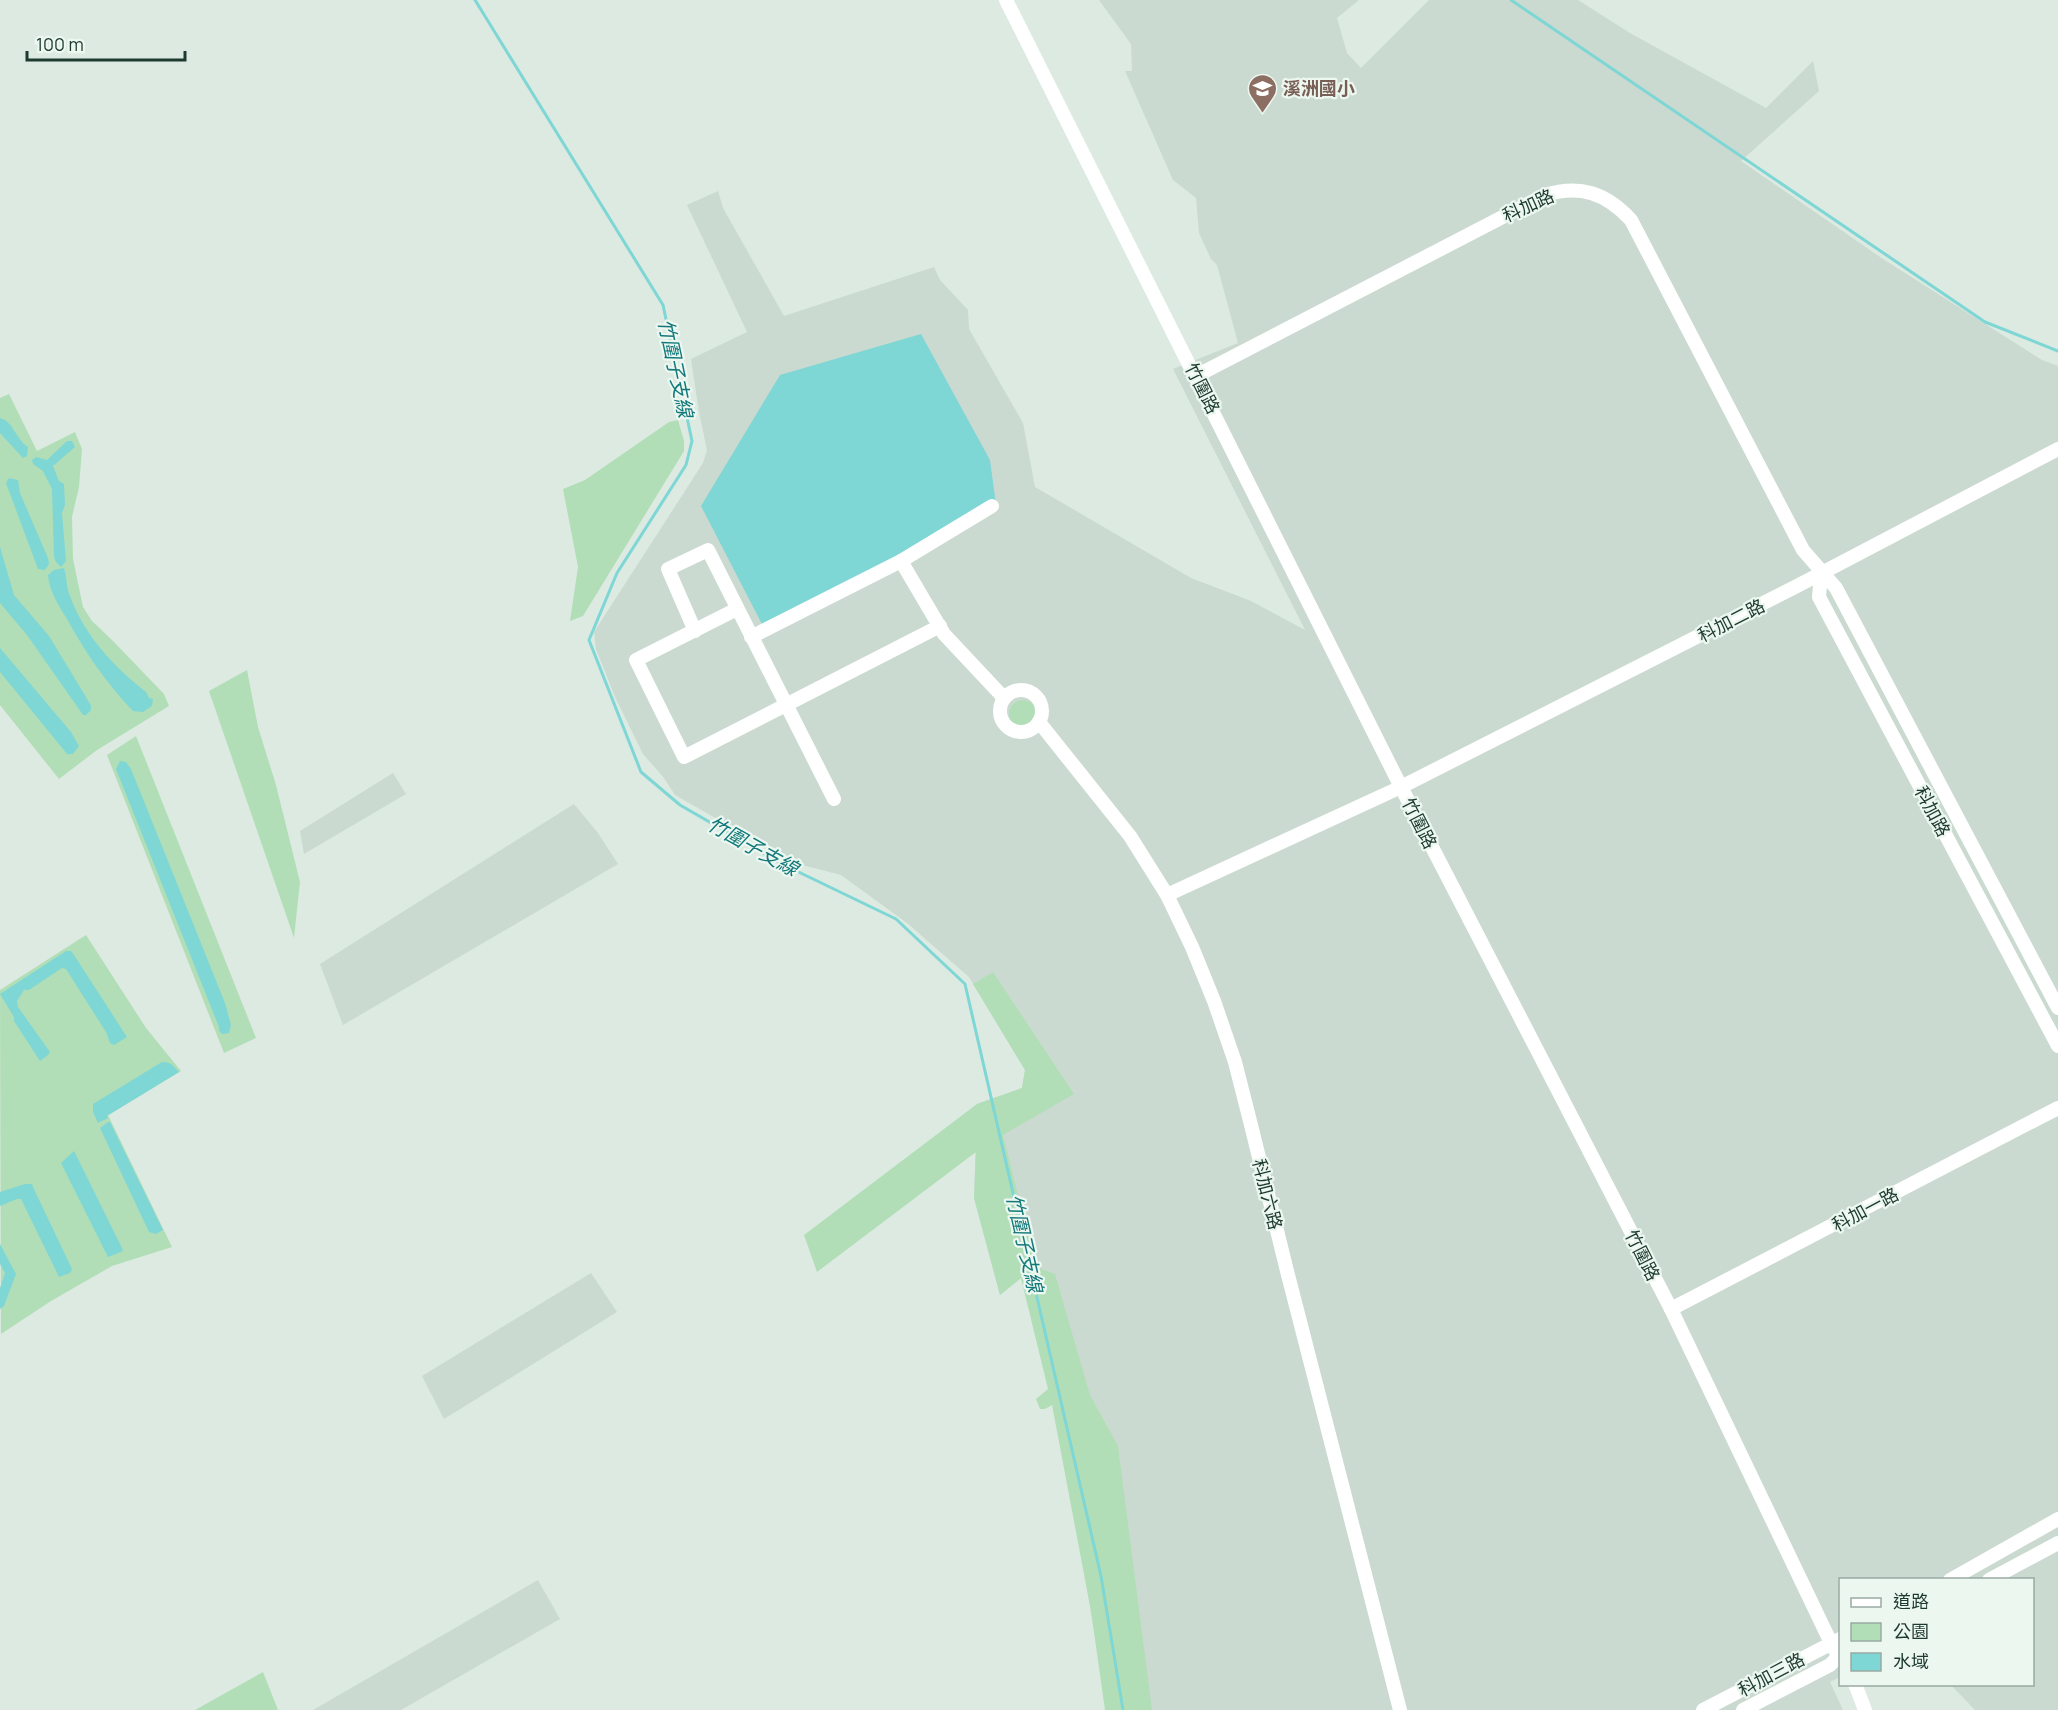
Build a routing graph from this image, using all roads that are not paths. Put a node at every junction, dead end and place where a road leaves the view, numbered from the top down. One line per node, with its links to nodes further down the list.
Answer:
1 (1006, 0): 2 (street, 竹圍路)
2 (1196, 376): 6 (street, 科加路); 14 (street, 竹圍路)
3 (2058, 449): 6 (street, 科加二路)
4 (992, 506): 5 (street)
5 (902, 561): 8 (street); 10 (street)
6 (1821, 574): 14 (street, 科加二路); 17 (street, 科加路); 18 (street, 科加路)
7 (737, 609): 9 (street); 9 (street); 10 (street)
8 (940, 626): 11 (street); 12 (street)
9 (695, 631): 12 (street)
10 (751, 637): 12 (street)
11 (1004, 698): 13 (street); 13 (street)
12 (786, 705): 15 (street)
13 (1039, 722): 16 (street, 科加六路)
14 (1401, 787): 16 (street, 科加二路); 20 (street, 竹圍路)
15 (834, 799)
16 (1167, 895): 27 (street, 科加六路)
17 (2058, 1008)
18 (2058, 1046)
19 (2058, 1108): 20 (street, 科加一路)
20 (1671, 1309): 25 (street, 竹圍路)
21 (2058, 1519): 23 (street)
22 (2058, 1543): 24 (street)
23 (1954, 1578)
24 (1993, 1578)
25 (1837, 1650): 28 (street, 科加三路); 29 (street, 科加三路)
26 (1856, 1686): 30 (street)
27 (1400, 1710)
28 (1702, 1710)
29 (1743, 1710)
30 (1866, 1710)

